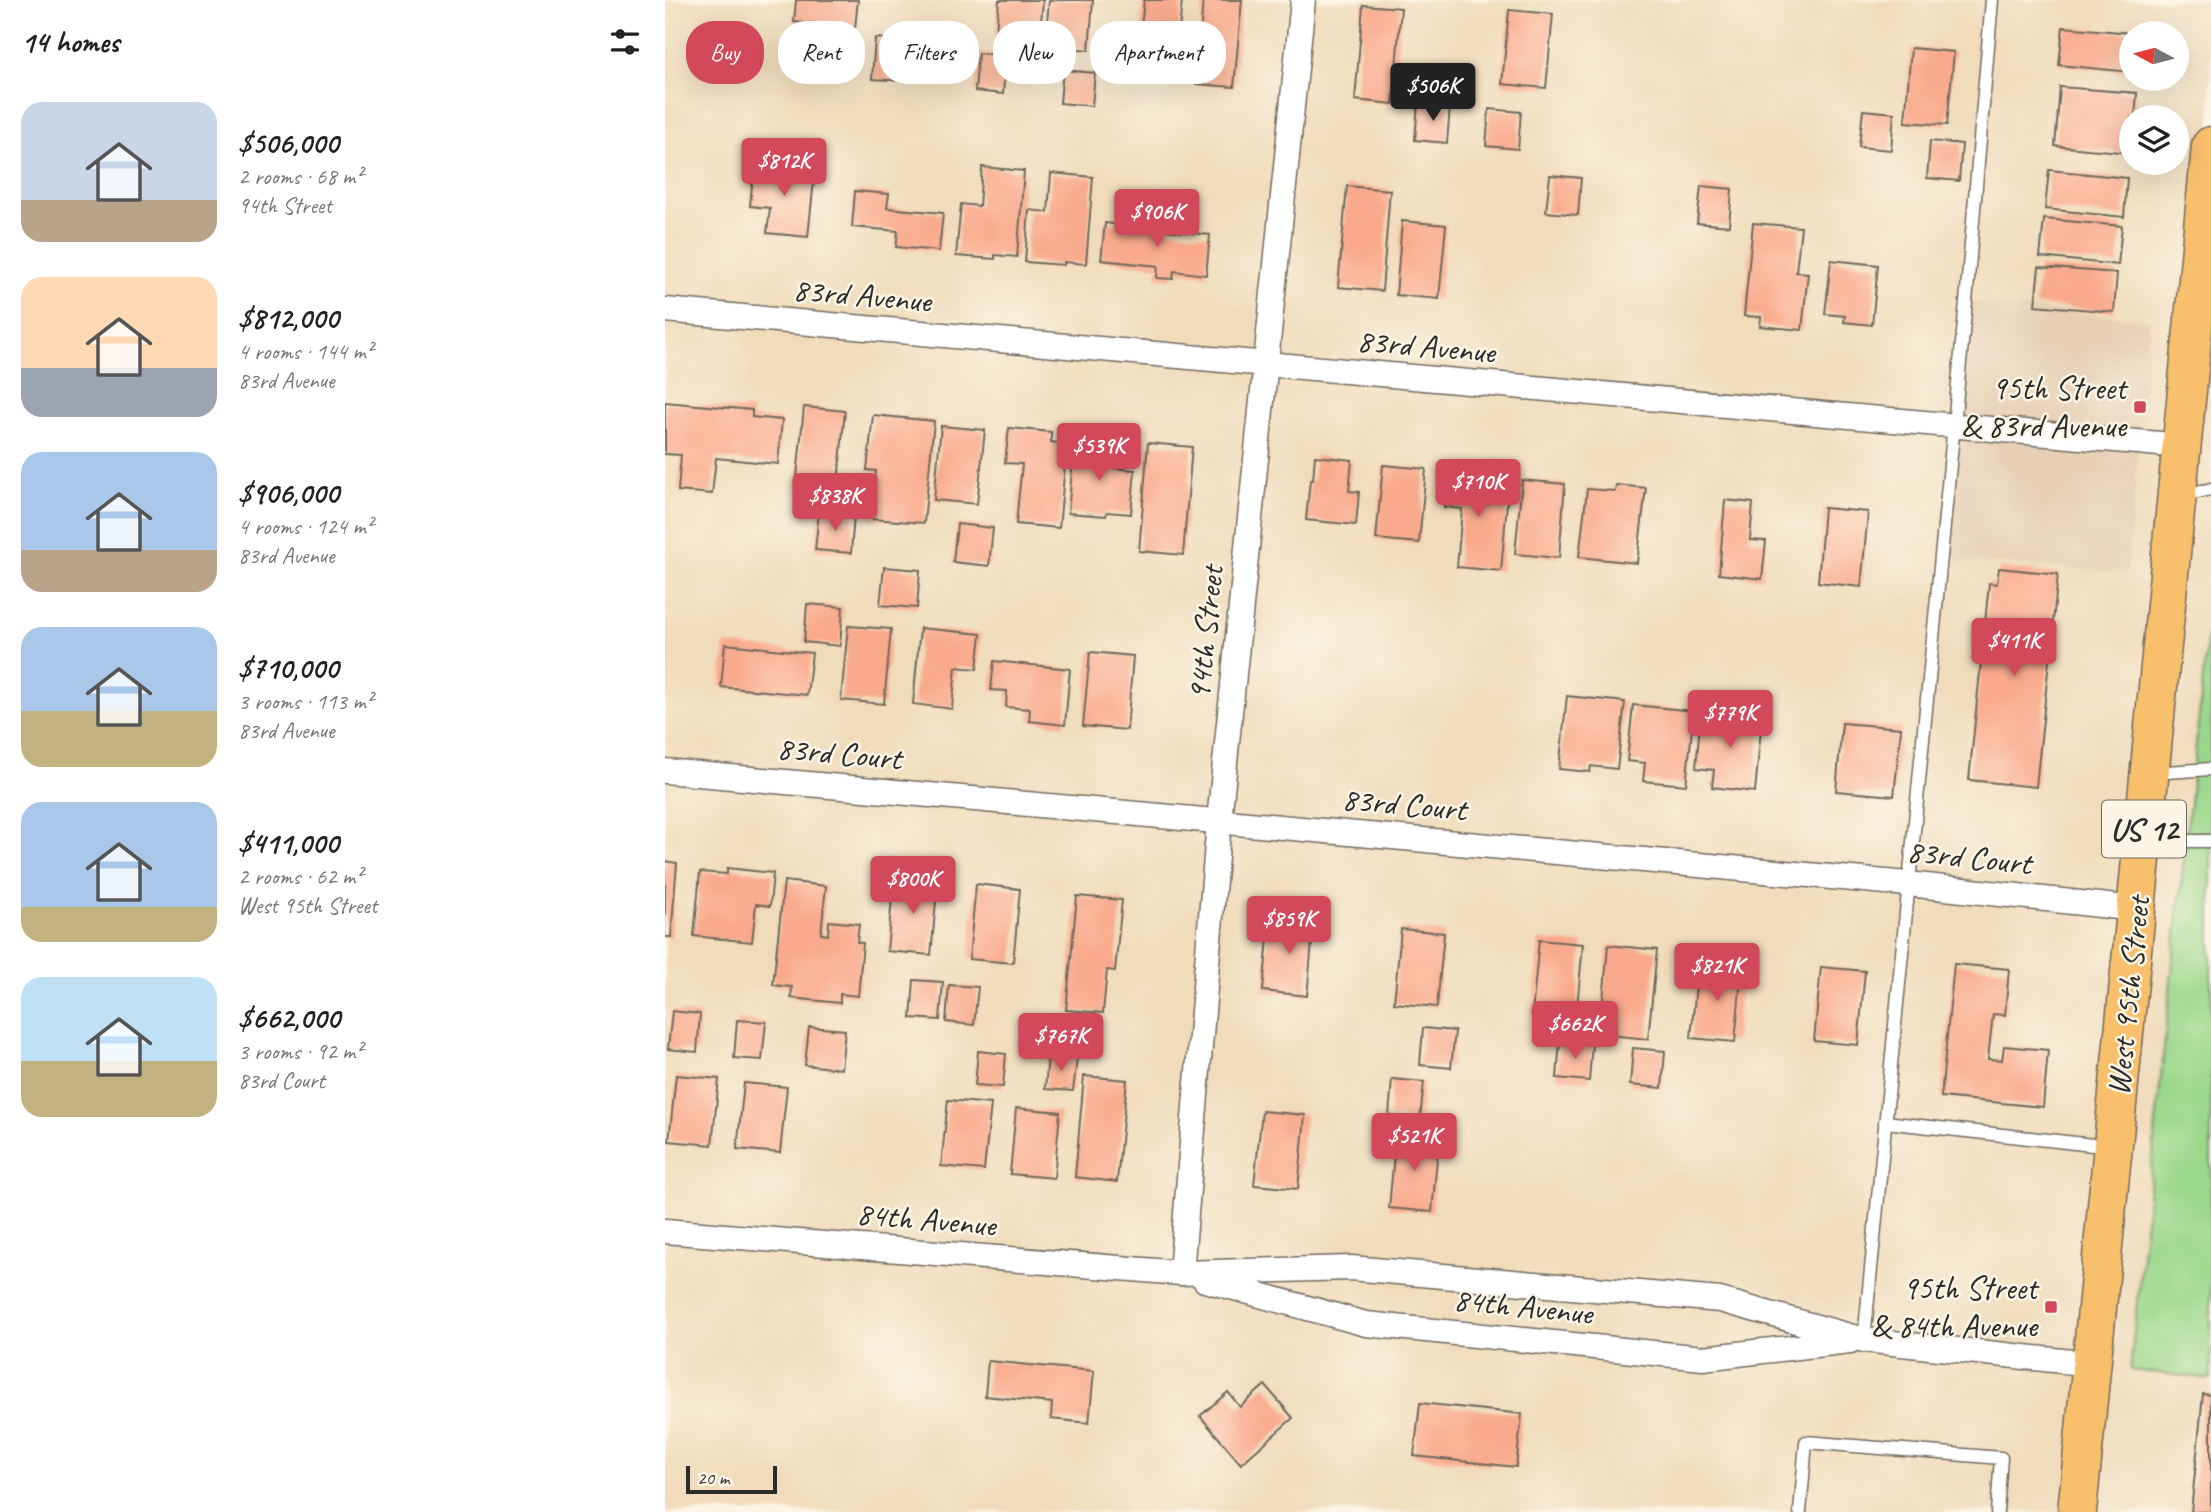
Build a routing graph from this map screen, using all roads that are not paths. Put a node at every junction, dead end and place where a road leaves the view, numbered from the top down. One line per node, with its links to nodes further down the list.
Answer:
1 (1303, 0): 5 (street, 94th Street)
2 (1993, 0): 6 (lane)
3 (2211, 146): 7 (main road, West 95th Street / US 12)
4 (665, 310): 5 (street, 83rd Avenue)
5 (1265, 365): 6 (street, 83rd Avenue); 12 (street, 94th Street)
6 (1954, 425): 7 (street, 83rd Avenue); 15 (lane)
7 (2188, 425): 8 (main road, West 95th Street / US 12)
8 (2194, 493): 11 (main road, West 95th Street / US 12)
9 (2211, 769): 11 (lane)
10 (665, 771): 12 (street, 83rd Court)
11 (2150, 773): 13 (main road, West 95th Street / US 12)
12 (1219, 821): 15 (street, 83rd Court); 20 (street, 94th Street)
13 (2143, 841): 14 (lane); 16 (main road, West 95th Street / US 12)
14 (2211, 841)
15 (1908, 884): 16 (street, 83rd Court); 17 (lane)
16 (2136, 909): 18 (main road, West 95th Street / US 12)
17 (1885, 1122): 18 (lane); 21 (lane)
18 (2113, 1147): 22 (main road, West 95th Street / US 12)
19 (665, 1231): 20 (street, 84th Avenue)
20 (1181, 1273): 21 (street, 84th Avenue); 21 (street, 84th Avenue)
21 (1864, 1340): 22 (street, 84th Avenue)
22 (2091, 1364): 25 (main road, West 95th Street / US 12)
23 (1800, 1512): 24 (lane)
24 (1997, 1512)
25 (2077, 1512)

